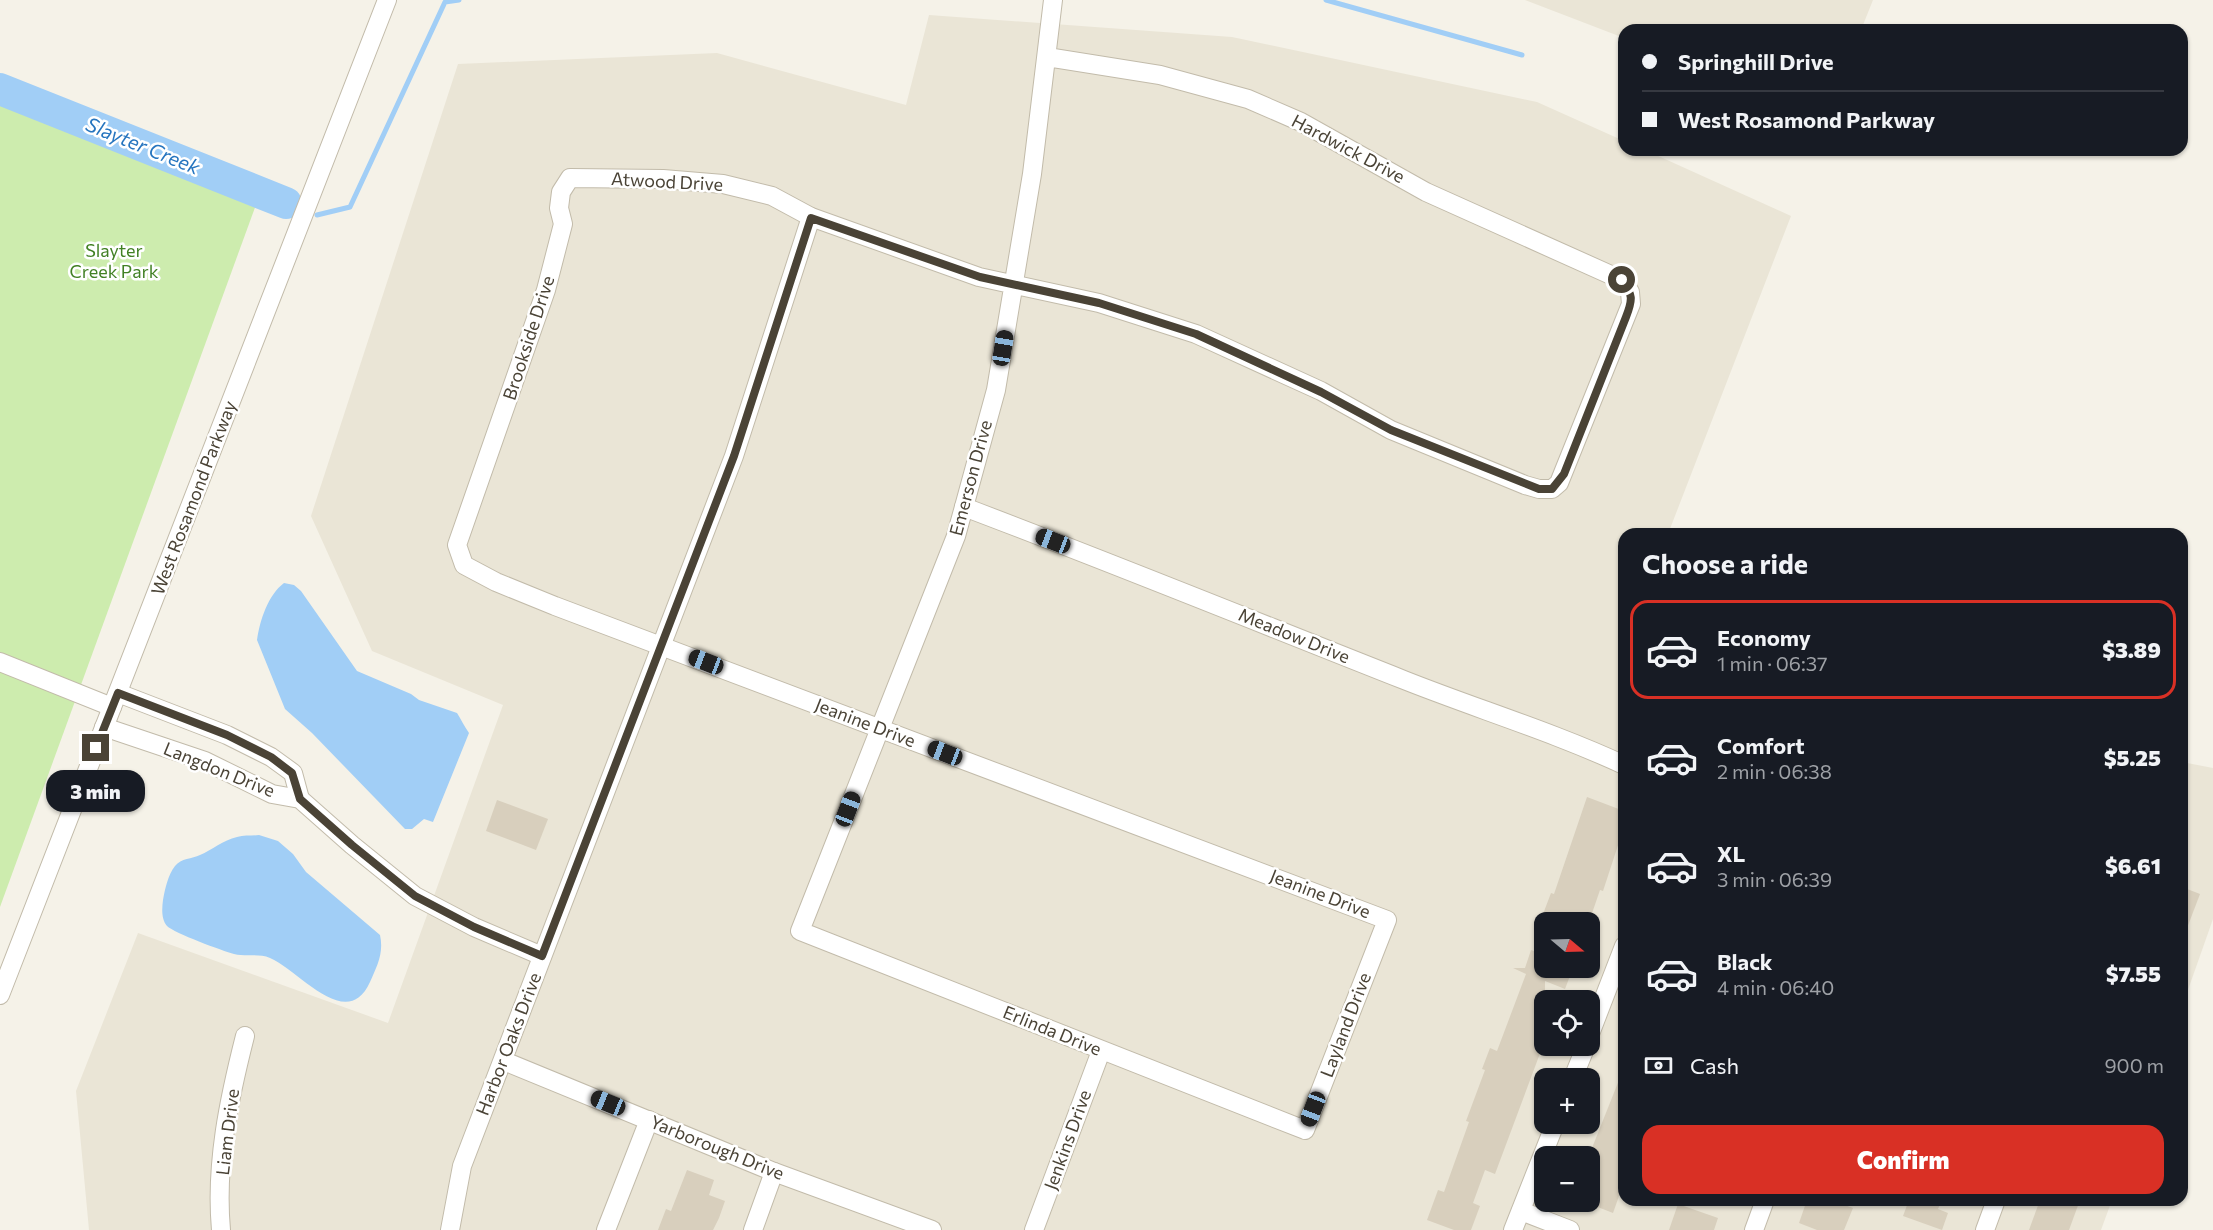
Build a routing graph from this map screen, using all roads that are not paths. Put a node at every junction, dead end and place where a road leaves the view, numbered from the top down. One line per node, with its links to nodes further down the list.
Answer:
1 (387, 0): 12 (street, West Rosamond Parkway)
2 (1053, 0): 3 (street, Emerson Drive)
3 (1047, 57): 6 (street, Emerson Drive); 7 (street, Hardwick Drive)
4 (588, 178): 5 (street, Atwood Drive); 9 (street, Brookside Drive)
5 (811, 218): 6 (street, Atwood Drive); 10 (street, Harbor Oaks Drive)
6 (1013, 285): 7 (street, Atwood Drive); 8 (street, Emerson Drive)
7 (1552, 489)
8 (964, 507): 14 (street, Emerson Drive); 15 (street, Meadow Drive)
9 (468, 513): 10 (street, Jeanine Drive)
10 (662, 646): 14 (street, Jeanine Drive); 19 (street, Harbor Oaks Drive)
11 (0, 662): 12 (street, Langdon Drive)
12 (115, 700): 13 (street, West Rosamond Parkway); 16 (street, Langdon Drive)
13 (104, 727): 16 (street, Langdon Drive); 21 (street, West Rosamond Parkway)
14 (879, 728): 17 (street, Jeanine Drive); 18 (street, Emerson Drive)
15 (1618, 762)
16 (300, 799): 19 (street, Langdon Drive)
17 (1387, 920): 27 (street, Layland Drive)
18 (800, 931): 24 (street, Erlinda Drive)
19 (542, 956): 25 (street, Harbor Oaks Drive)
20 (1618, 962): 22 (street)
21 (0, 995)
22 (1600, 1008)
23 (245, 1036): 33 (street, Liam Drive)
24 (1101, 1051): 27 (street, Erlinda Drive); 38 (street, Jenkins Drive)
25 (504, 1061): 26 (street, Yarborough Drive); 34 (street, Harbor Oaks Drive)
26 (649, 1120): 29 (street, Yarborough Drive); 35 (street)
27 (1305, 1130)
28 (1551, 1134): 32 (street)
29 (774, 1172): 36 (street); 37 (street, Yarborough Drive)
30 (1763, 1206): 41 (street)
31 (1994, 1206): 42 (street)
32 (1521, 1211): 39 (street); 40 (street)
33 (221, 1230)
34 (450, 1230)
35 (606, 1230)
36 (753, 1230)
37 (932, 1230)
38 (1034, 1230)
39 (1513, 1230)
40 (1570, 1230)
41 (1754, 1230)
42 (1985, 1230)

